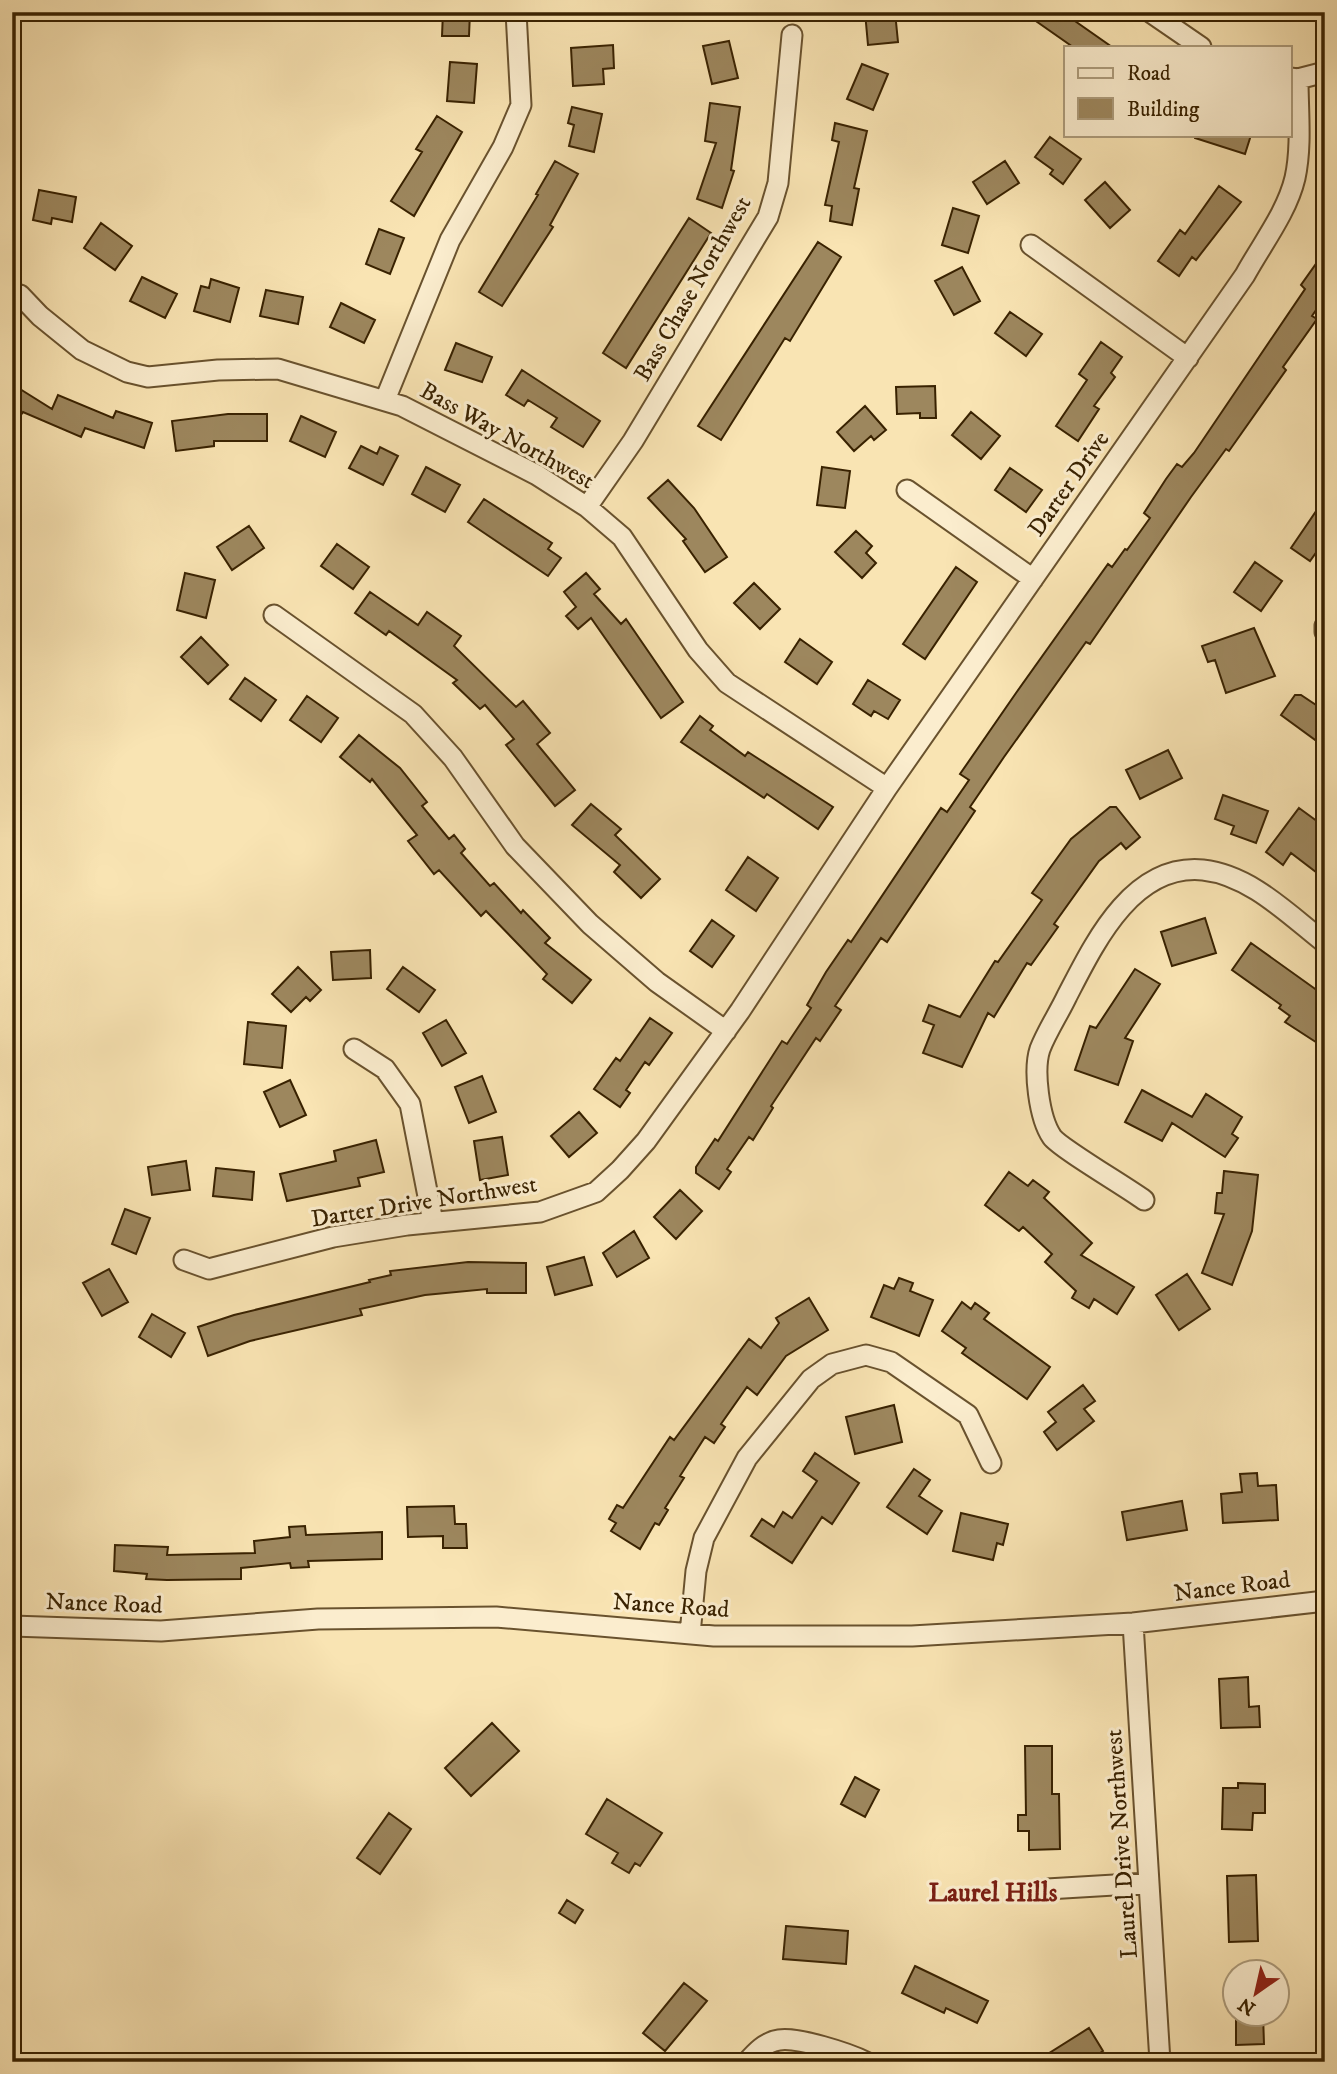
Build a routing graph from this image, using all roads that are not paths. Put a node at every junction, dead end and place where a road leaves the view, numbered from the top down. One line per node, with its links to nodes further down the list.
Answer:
1 (516, 12): 10 (street)
2 (1150, 12): 4 (street)
3 (792, 35): 12 (street, Bass Chase Northwest)
4 (1200, 46)
5 (1325, 72): 6 (street)
6 (1294, 78): 9 (street, Darter Drive)
7 (1031, 245): 9 (street)
8 (20, 295): 10 (street, Bass Way Northwest)
9 (1188, 358): 13 (street, Darter Drive)
10 (385, 400): 12 (street, Bass Way Northwest)
11 (908, 490): 13 (street)
12 (587, 507): 15 (street, Bass Way Northwest)
13 (1033, 579): 15 (street, Darter Drive)
14 (274, 615): 18 (street)
15 (887, 788): 16 (street, Darter Drive)
16 (817, 894): 18 (street, Darter Drive Northwest)
17 (1325, 943): 20 (street)
18 (726, 1031): 21 (street, Darter Drive Northwest)
19 (354, 1049): 21 (street)
20 (1144, 1200)
21 (433, 1222): 22 (street, Darter Drive Northwest)
22 (184, 1260)
23 (991, 1463): 27 (street)
24 (1325, 1601): 25 (street, Nance Road)
25 (1133, 1623): 27 (street, Nance Road); 28 (street, Laurel Drive Northwest)
26 (12, 1626): 27 (street, Nance Road)
27 (690, 1633)
28 (1148, 1883): 29 (street); 32 (street, Laurel Drive Northwest)
29 (1047, 1889)
30 (747, 2062): 31 (street)
31 (866, 2062)
32 (1160, 2062)

